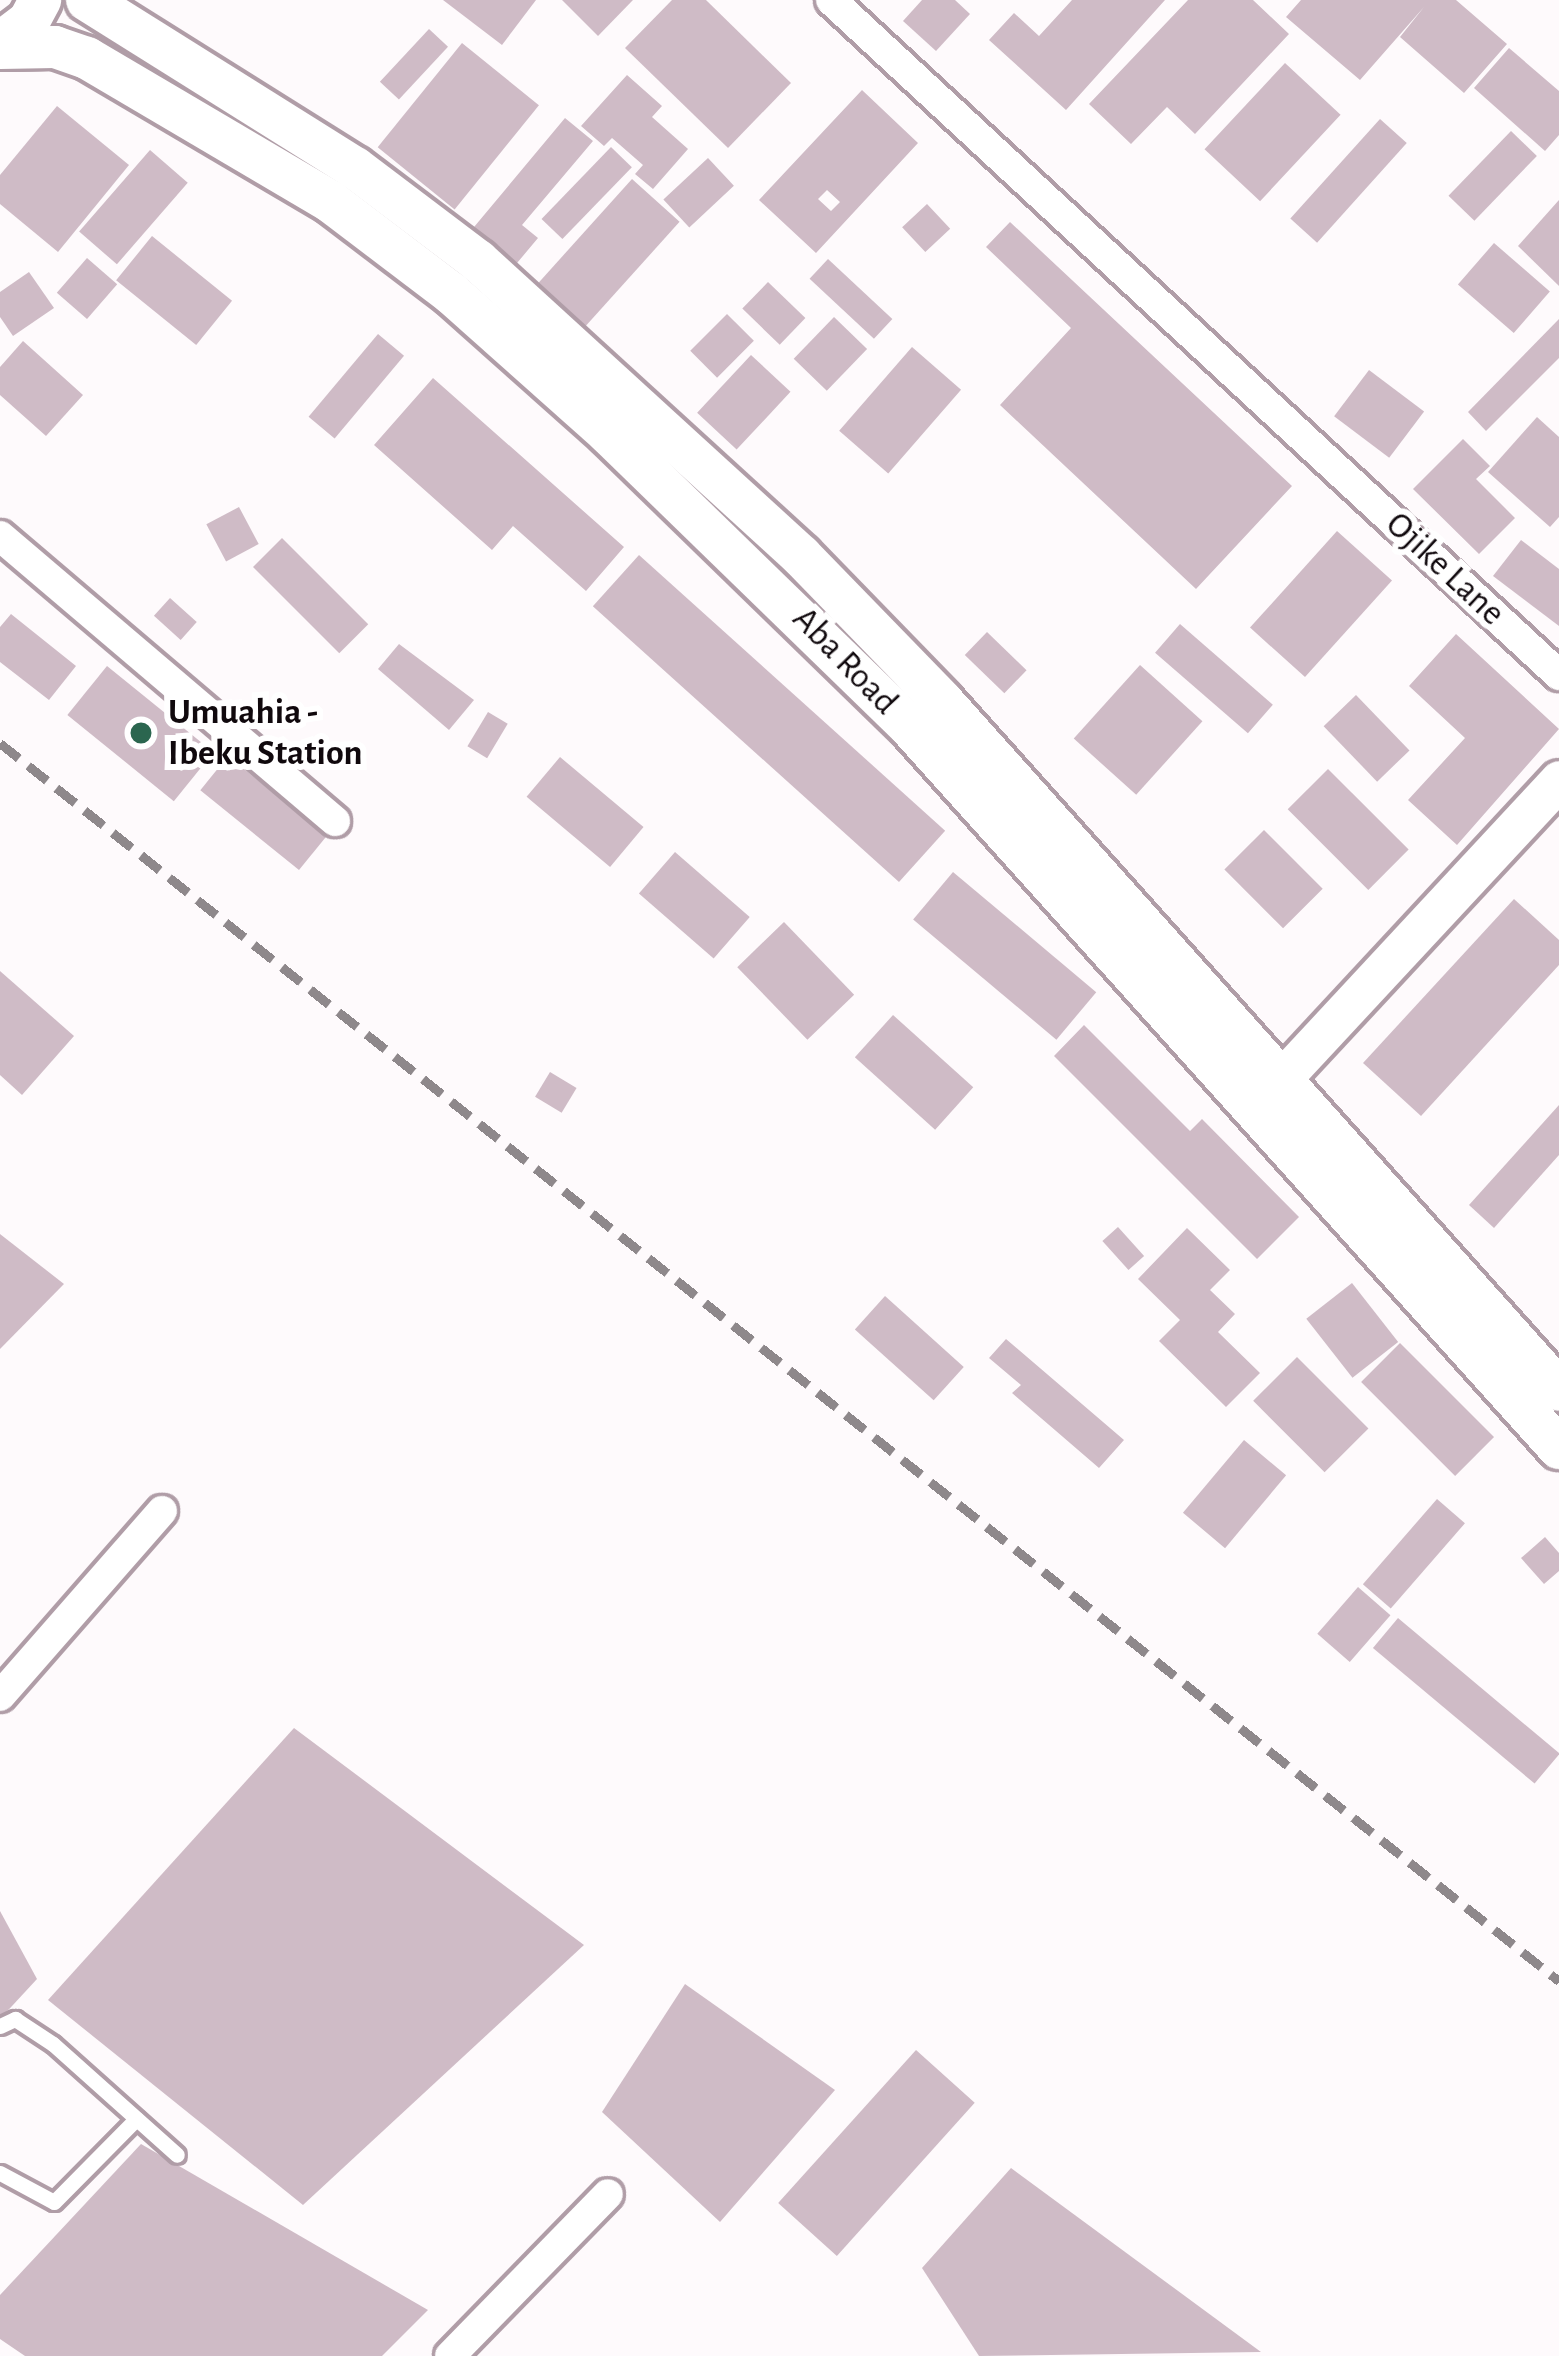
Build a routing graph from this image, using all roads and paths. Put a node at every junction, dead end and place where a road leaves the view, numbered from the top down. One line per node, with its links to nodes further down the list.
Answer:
1 (40, 0): 4 (main road)
2 (87, 0): 9 (main road, Aba Road)
3 (830, 0): 6 (street, Ojike Lane)
4 (0, 45): 10 (main road, Aba Road)
5 (0, 536): 8 (street)
6 (1559, 675)
7 (1559, 780): 9 (street)
8 (334, 821)
9 (1281, 1084): 10 (street); 11 (main road, Aba Road)
10 (1248, 1112): 12 (main road, Aba Road)
11 (1559, 1390)
12 (1559, 1448)
13 (162, 1511): 14 (street)
14 (0, 1696)
15 (0, 2026): 16 (lane)
16 (136, 2120): 17 (lane); 18 (lane)
17 (177, 2155)
18 (0, 2173)
19 (608, 2194): 20 (street)
20 (450, 2356)

